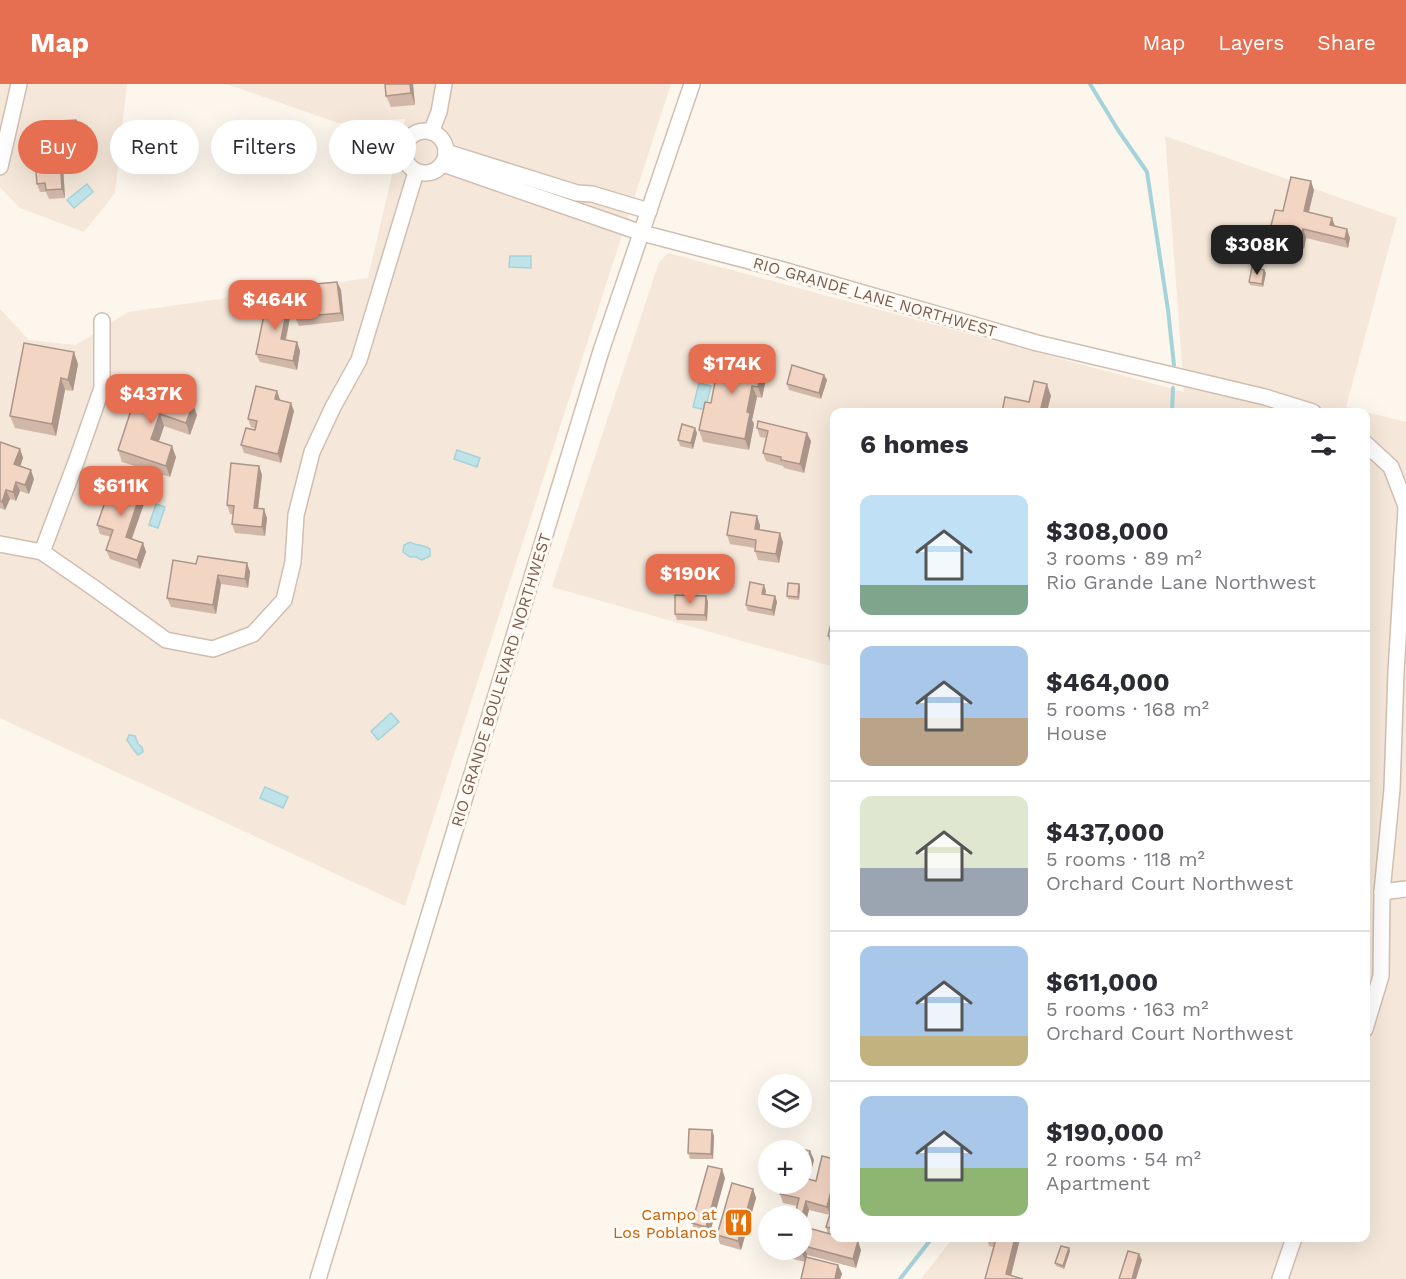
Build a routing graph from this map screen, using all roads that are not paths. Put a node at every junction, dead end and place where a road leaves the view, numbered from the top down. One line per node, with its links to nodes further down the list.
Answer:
1 (19, 84): 7 (street)
2 (444, 84): 4 (street)
3 (692, 84): 10 (street, RIO GRANDE BOULEVARD NORTHWEST)
4 (431, 132): 5 (street); 6 (street)
5 (416, 134)
6 (445, 158): 8 (street); 10 (street); 11 (street, RIO GRANDE LANE NORTHWEST)
7 (0, 167)
8 (416, 172)
9 (415, 174): 17 (street)
10 (649, 211): 11 (street, RIO GRANDE BOULEVARD NORTHWEST)
11 (642, 233): 13 (street, RIO GRANDE LANE NORTHWEST); 22 (street, RIO GRANDE BOULEVARD NORTHWEST)
12 (102, 321): 17 (street)
13 (1300, 408)
14 (1370, 448): 15 (street)
15 (1406, 507): 19 (street)
16 (0, 544): 17 (street)
17 (42, 552)
18 (1406, 889): 19 (street)
19 (1382, 892): 20 (street)
20 (1370, 1012)
21 (1293, 1242): 23 (street)
22 (318, 1279)
23 (1280, 1279)

